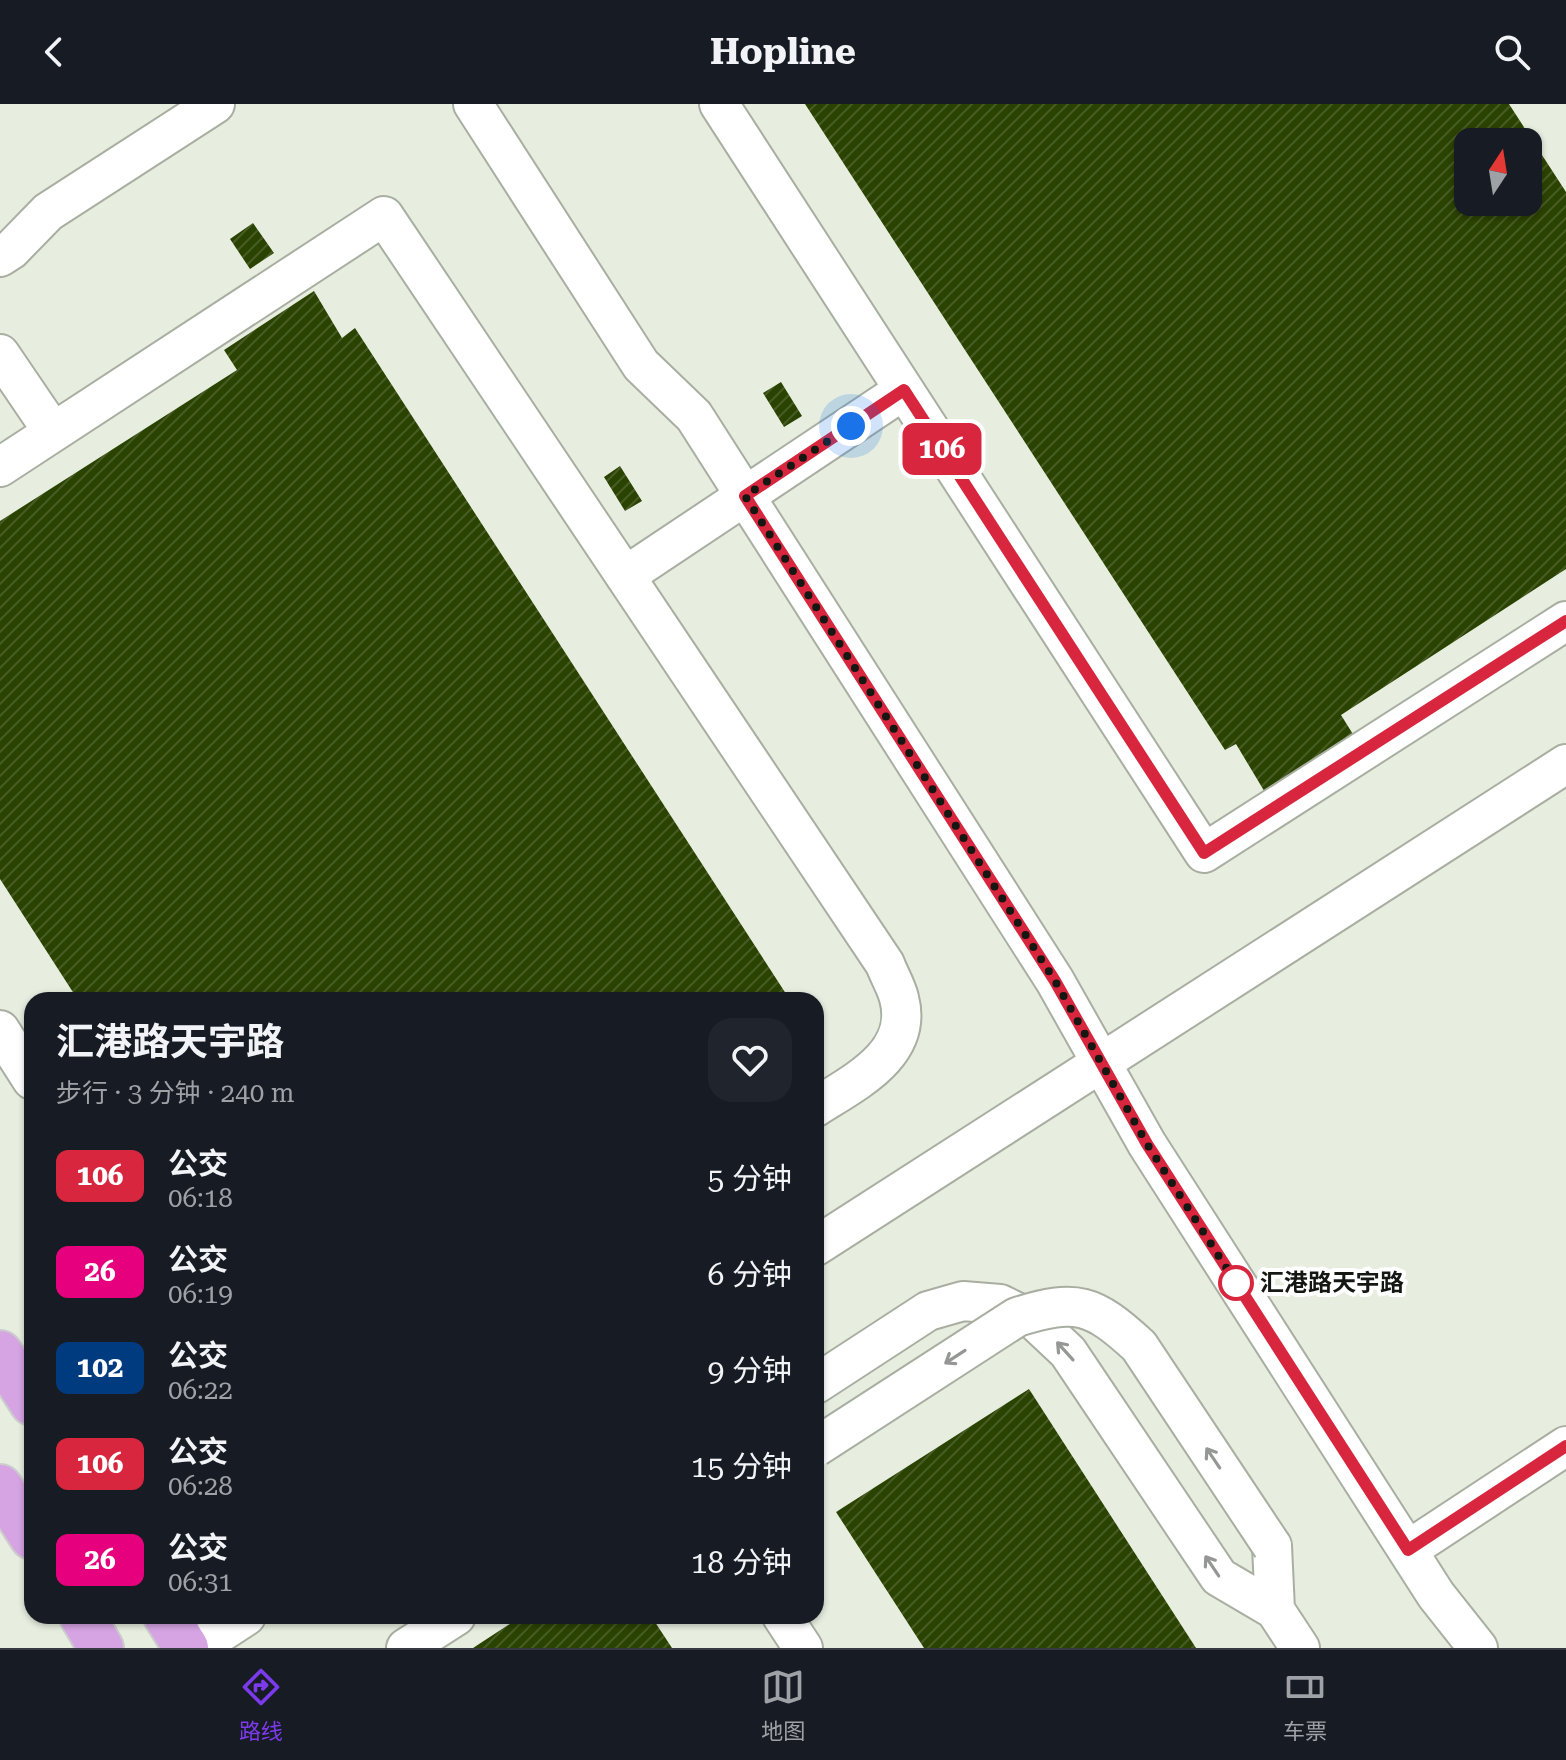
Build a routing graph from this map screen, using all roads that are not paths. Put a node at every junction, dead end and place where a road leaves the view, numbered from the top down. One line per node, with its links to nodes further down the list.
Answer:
1 (215, 104): 4 (street)
2 (473, 104): 9 (street)
3 (719, 104): 6 (street)
4 (0, 257)
5 (0, 354): 7 (street)
6 (904, 390): 9 (street); 11 (street)
7 (53, 432): 8 (street); 10 (street)
8 (0, 467)
9 (745, 496): 10 (street); 14 (street)
10 (625, 576): 16 (street)
11 (1566, 621)
12 (1566, 764): 14 (street)
13 (0, 1030): 15 (street)
14 (1101, 1063): 17 (street); 25 (street)
15 (24, 1068)
16 (824, 1102)
17 (824, 1241)
18 (0, 1353): 20 (main road)
19 (824, 1379): 26 (street, one-way to 19)
20 (24, 1390)
21 (824, 1442): 26 (street, one-way to 21, bridge)
22 (1566, 1446): 25 (street)
23 (0, 1487): 24 (main road)
24 (24, 1524)
25 (1408, 1550): 38 (street)
26 (1275, 1610): 37 (street)
27 (87, 1624): 32 (main road)
28 (171, 1624): 33 (main road)
29 (234, 1624): 34 (street)
30 (444, 1624): 35 (street)
31 (787, 1624): 36 (street)
32 (101, 1648)
33 (186, 1648)
34 (197, 1648)
35 (406, 1648)
36 (803, 1648)
37 (1300, 1648)
38 (1478, 1648)

